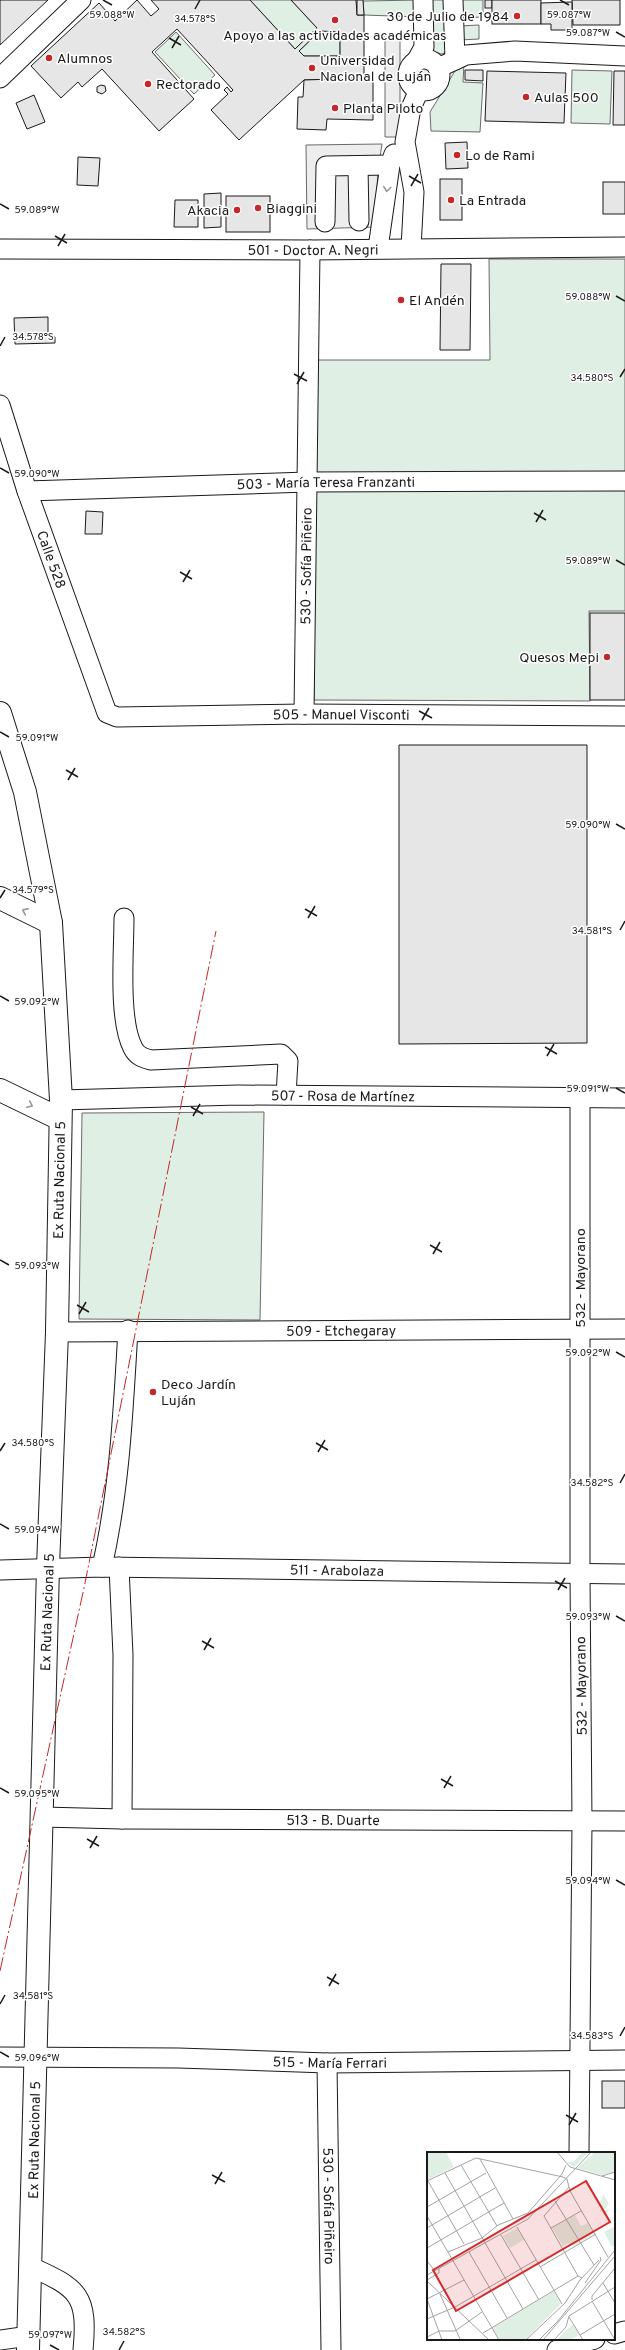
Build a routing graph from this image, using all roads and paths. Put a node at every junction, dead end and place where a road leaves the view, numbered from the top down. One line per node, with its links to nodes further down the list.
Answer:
1 (81, 0): 8 (street)
2 (422, 0): 6 (street)
3 (453, 0): 5 (street)
4 (625, 56): 5 (street)
5 (455, 60): 7 (street)
6 (416, 62): 7 (street); 9 (street)
7 (438, 68): 9 (street)
8 (0, 78)
9 (419, 90): 10 (street)
10 (405, 142): 11 (street); 17 (street)
11 (390, 165): 12 (street); 16 (street, one-way to 16)
12 (358, 166): 13 (street); 14 (street)
13 (325, 222)
14 (359, 222)
15 (625, 247): 17 (street, 501 - Doctor A. Negri)
16 (378, 248): 17 (street, 501 - Doctor A. Negri); 19 (street, 501 - Doctor A. Negri)
17 (411, 248)
18 (0, 249): 19 (street, 501 - Doctor A. Negri)
19 (310, 250): 22 (street, 530 - Sofía Piñeiro)
20 (0, 405): 23 (street, Calle 528)
21 (625, 481): 22 (street, 503 - María Teresa Franzanti)
22 (308, 482): 23 (street, 503 - María Teresa Franzanti); 26 (street, 530 - Sofía Piñeiro)
23 (27, 491): 25 (street, Calle 528)
24 (0, 713): 30 (main road, Ex Ruta Nacional 5)
25 (107, 713): 26 (street, 505 - Manuel Visconti)
26 (304, 714): 27 (street, 505 - Manuel Visconti)
27 (625, 716)
28 (0, 898): 30 (main road, one-way to 28)
29 (124, 918): 32 (street)
30 (51, 923): 35 (main road, Ex Ruta Nacional 5)
31 (0, 1090): 35 (main road, one-way to 35)
32 (286, 1096): 33 (street, 507 - Rosa de Martínez); 35 (street, 507 - Rosa de Martínez)
33 (580, 1098): 34 (street, 507 - Rosa de Martínez); 36 (street, 532 - Mayorano)
34 (625, 1098)
35 (60, 1110): 39 (main road, Ex Ruta Nacional 5)
36 (580, 1328): 37 (street, 509 - Etchegaray); 38 (street, 509 - Etchegaray); 43 (street, 532 - Mayorano)
37 (625, 1329)
38 (128, 1330): 39 (street, 509 - Etchegaray); 41 (street)
39 (57, 1332): 40 (main road, Ex Ruta Nacional 5)
40 (48, 1567): 41 (street, 511 - Arabolaza); 42 (street, 511 - Arabolaza); 45 (main road, Ex Ruta Nacional 5)
41 (110, 1567): 43 (street, 511 - Arabolaza); 46 (street)
42 (0, 1570)
43 (580, 1574): 44 (street, 511 - Arabolaza); 48 (street, 532 - Mayorano)
44 (625, 1574)
45 (42, 1817): 46 (street, 513 - B. Duarte); 49 (main road, Ex Ruta Nacional 5)
46 (122, 1819): 48 (street, 513 - B. Duarte)
47 (625, 1821): 48 (street, 513 - B. Duarte)
48 (582, 1822): 51 (street, 532 - Mayorano)
49 (35, 2056): 50 (street, 515 - María Ferrari); 53 (street, 515 - María Ferrari); 55 (main road, Ex Ruta Nacional 5)
50 (0, 2057)
51 (578, 2060): 52 (street, 515 - María Ferrari); 53 (street, 515 - María Ferrari); 54 (street, 532 - Mayorano)
52 (625, 2060)
53 (327, 2063): 62 (street, 530 - Sofía Piñeiro)
54 (579, 2152)
55 (31, 2267): 59 (main road, Ex Ruta Nacional 5); 61 (street)
56 (625, 2330): 57 (street)
57 (615, 2334)
58 (0, 2340): 59 (street)
59 (28, 2343)
60 (584, 2343): 63 (street)
61 (83, 2350)
62 (331, 2350)
63 (557, 2350)

